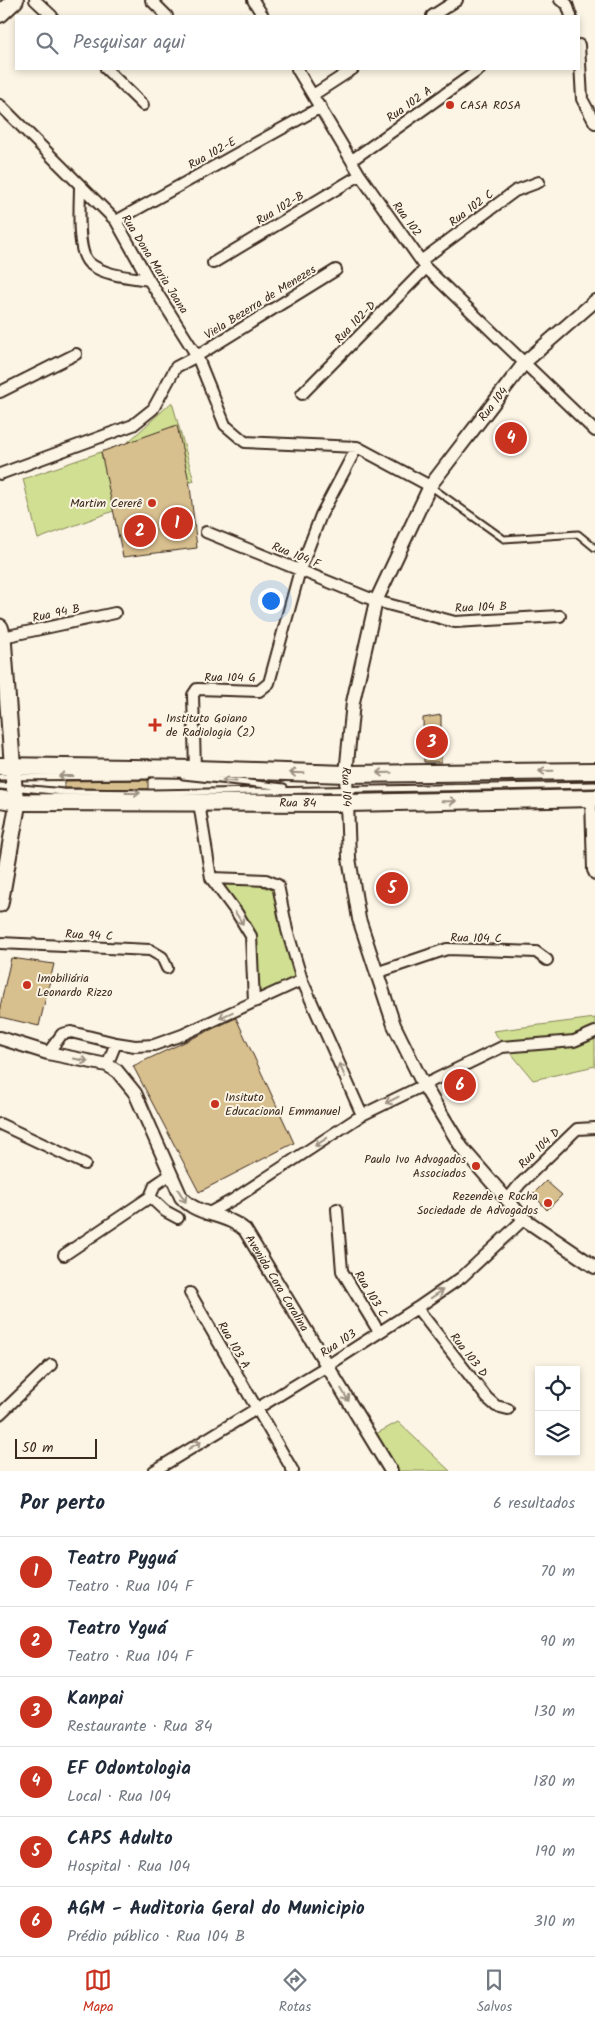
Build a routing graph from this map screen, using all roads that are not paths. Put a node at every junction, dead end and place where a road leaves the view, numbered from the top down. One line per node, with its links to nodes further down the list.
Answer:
1 (15, 0): 7 (main road)
2 (35, 0): 8 (street)
3 (151, 0): 9 (street)
4 (253, 0): 10 (street)
5 (457, 0): 11 (street)
6 (566, 1): 12 (street)
7 (0, 14)
8 (51, 15)
9 (166, 15)
10 (263, 15)
11 (434, 15)
12 (571, 15)
13 (580, 63): 22 (street)
14 (107, 70): 20 (street)
15 (298, 70): 18 (street, Rua 102)
16 (351, 70): 18 (street)
17 (479, 70): 23 (street, Rua 102 A)
18 (313, 95): 21 (street, Rua 102)
19 (0, 105): 26 (street, Rua Dona Maria Joana)
20 (143, 105)
21 (320, 107): 23 (street, Rua 102); 27 (street, Rua 102-E)
22 (595, 122)
23 (352, 160): 24 (street, Rua 102)
24 (360, 175): 28 (street, Rua 102-B); 29 (street, Rua 102)
25 (540, 182): 29 (street, Rua 102 C)
26 (80, 186): 27 (street, Rua Dona Maria Joana); 31 (street)
27 (116, 222): 31 (street, Rua Dona Maria Joana)
28 (212, 262)
29 (424, 264): 35 (street, Rua 102); 37 (street, Rua 102-D)
30 (336, 270): 34 (street, Viela Bezerra de Menezes)
31 (149, 280): 34 (street, Rua Dona Maria Joana)
32 (595, 301): 35 (street, Rua 104)
33 (76, 354): 36 (street)
34 (197, 356): 39 (street, Rua Dona Maria Joana); 40 (street, Viela Bezerra de Menezes)
35 (525, 362): 38 (street, Rua 102); 41 (street, Rua 104)
36 (0, 392)
37 (302, 394)
38 (595, 431)
39 (357, 447): 41 (street); 44 (street, Rua 104 G)
40 (0, 474)
41 (430, 486): 43 (lane); 45 (street, Rua 104)
42 (206, 532): 44 (street, Rua 104 F)
43 (595, 548)
44 (300, 570): 45 (street, Rua 104 F); 49 (street, Rua 104 G)
45 (376, 602): 47 (street, Rua 104 B); 54 (street, Rua 104)
46 (115, 613): 48 (street, Rua 94 B)
47 (560, 616)
48 (1, 632): 53 (main road)
49 (195, 769): 53 (main road, Rua 84); 54 (main road, Rua 84, one-way to 49)
50 (595, 770): 54 (main road, Rua 84, one-way to 54)
51 (154, 776): 53 (lane, one-way to 53)
52 (173, 776): 55 (lane, one-way to 52)
53 (9, 780): 55 (lane, one-way to 55); 57 (main road, Rua 84); 58 (main road, Rua 84); 61 (main road)
54 (347, 789): 55 (lane); 56 (main road, Rua 84); 58 (main road, Rua 84); 65 (street, Rua 104)
55 (311, 790)
56 (594, 794): 59 (street)
57 (0, 799)
58 (199, 803): 60 (street)
59 (595, 874)
60 (211, 878): 66 (street); 67 (street, one-way to 67)
61 (0, 904)
62 (0, 943): 64 (street, Rua 94 C)
63 (547, 960): 65 (street, Rua 104 C)
64 (167, 968)
65 (376, 973): 73 (street, Rua 104)
66 (302, 980): 67 (street); 74 (street, one-way to 66)
67 (254, 1002): 70 (street, one-way to 70)
68 (595, 1032): 73 (street)
69 (0, 1038): 71 (street)
70 (116, 1043): 71 (street); 72 (street)
71 (48, 1053): 72 (street, one-way to 72)
72 (107, 1065): 78 (street, Avenida Cora Coralina)
73 (422, 1084): 74 (street, one-way to 74); 80 (street, Rua 104)
74 (362, 1115): 82 (street, one-way to 82)
75 (0, 1124): 77 (street)
76 (595, 1128): 80 (street, Rua 104 D)
77 (85, 1164)
78 (171, 1174): 79 (street); 82 (street, Avenida Cora Coralina, one-way to 82)
79 (150, 1196): 83 (street); 85 (street)
80 (507, 1200): 84 (street, Rua 104)
81 (337, 1209): 89 (street, Rua 103 C)
82 (207, 1214): 91 (street, Avenida Cora Coralina)
83 (178, 1218)
84 (524, 1219): 86 (street, Rua 104); 88 (street, Rua 103, one-way to 84)
85 (64, 1255)
86 (595, 1267)
87 (190, 1293): 92 (street, Rua 103 A)
88 (417, 1308): 89 (street, Rua 103); 93 (street, Rua 103 D)
89 (379, 1332): 91 (street, Rua 103)
90 (51, 1365): 94 (street)
91 (327, 1366): 92 (street, Rua 103); 97 (street, Avenida Cora Coralina, one-way to 97)
92 (256, 1409): 95 (street, Rua 103, one-way to 92); 96 (street, Rua 103 A)
93 (508, 1409)
94 (0, 1414)
95 (154, 1471)
96 (293, 1471)
97 (391, 1471)

